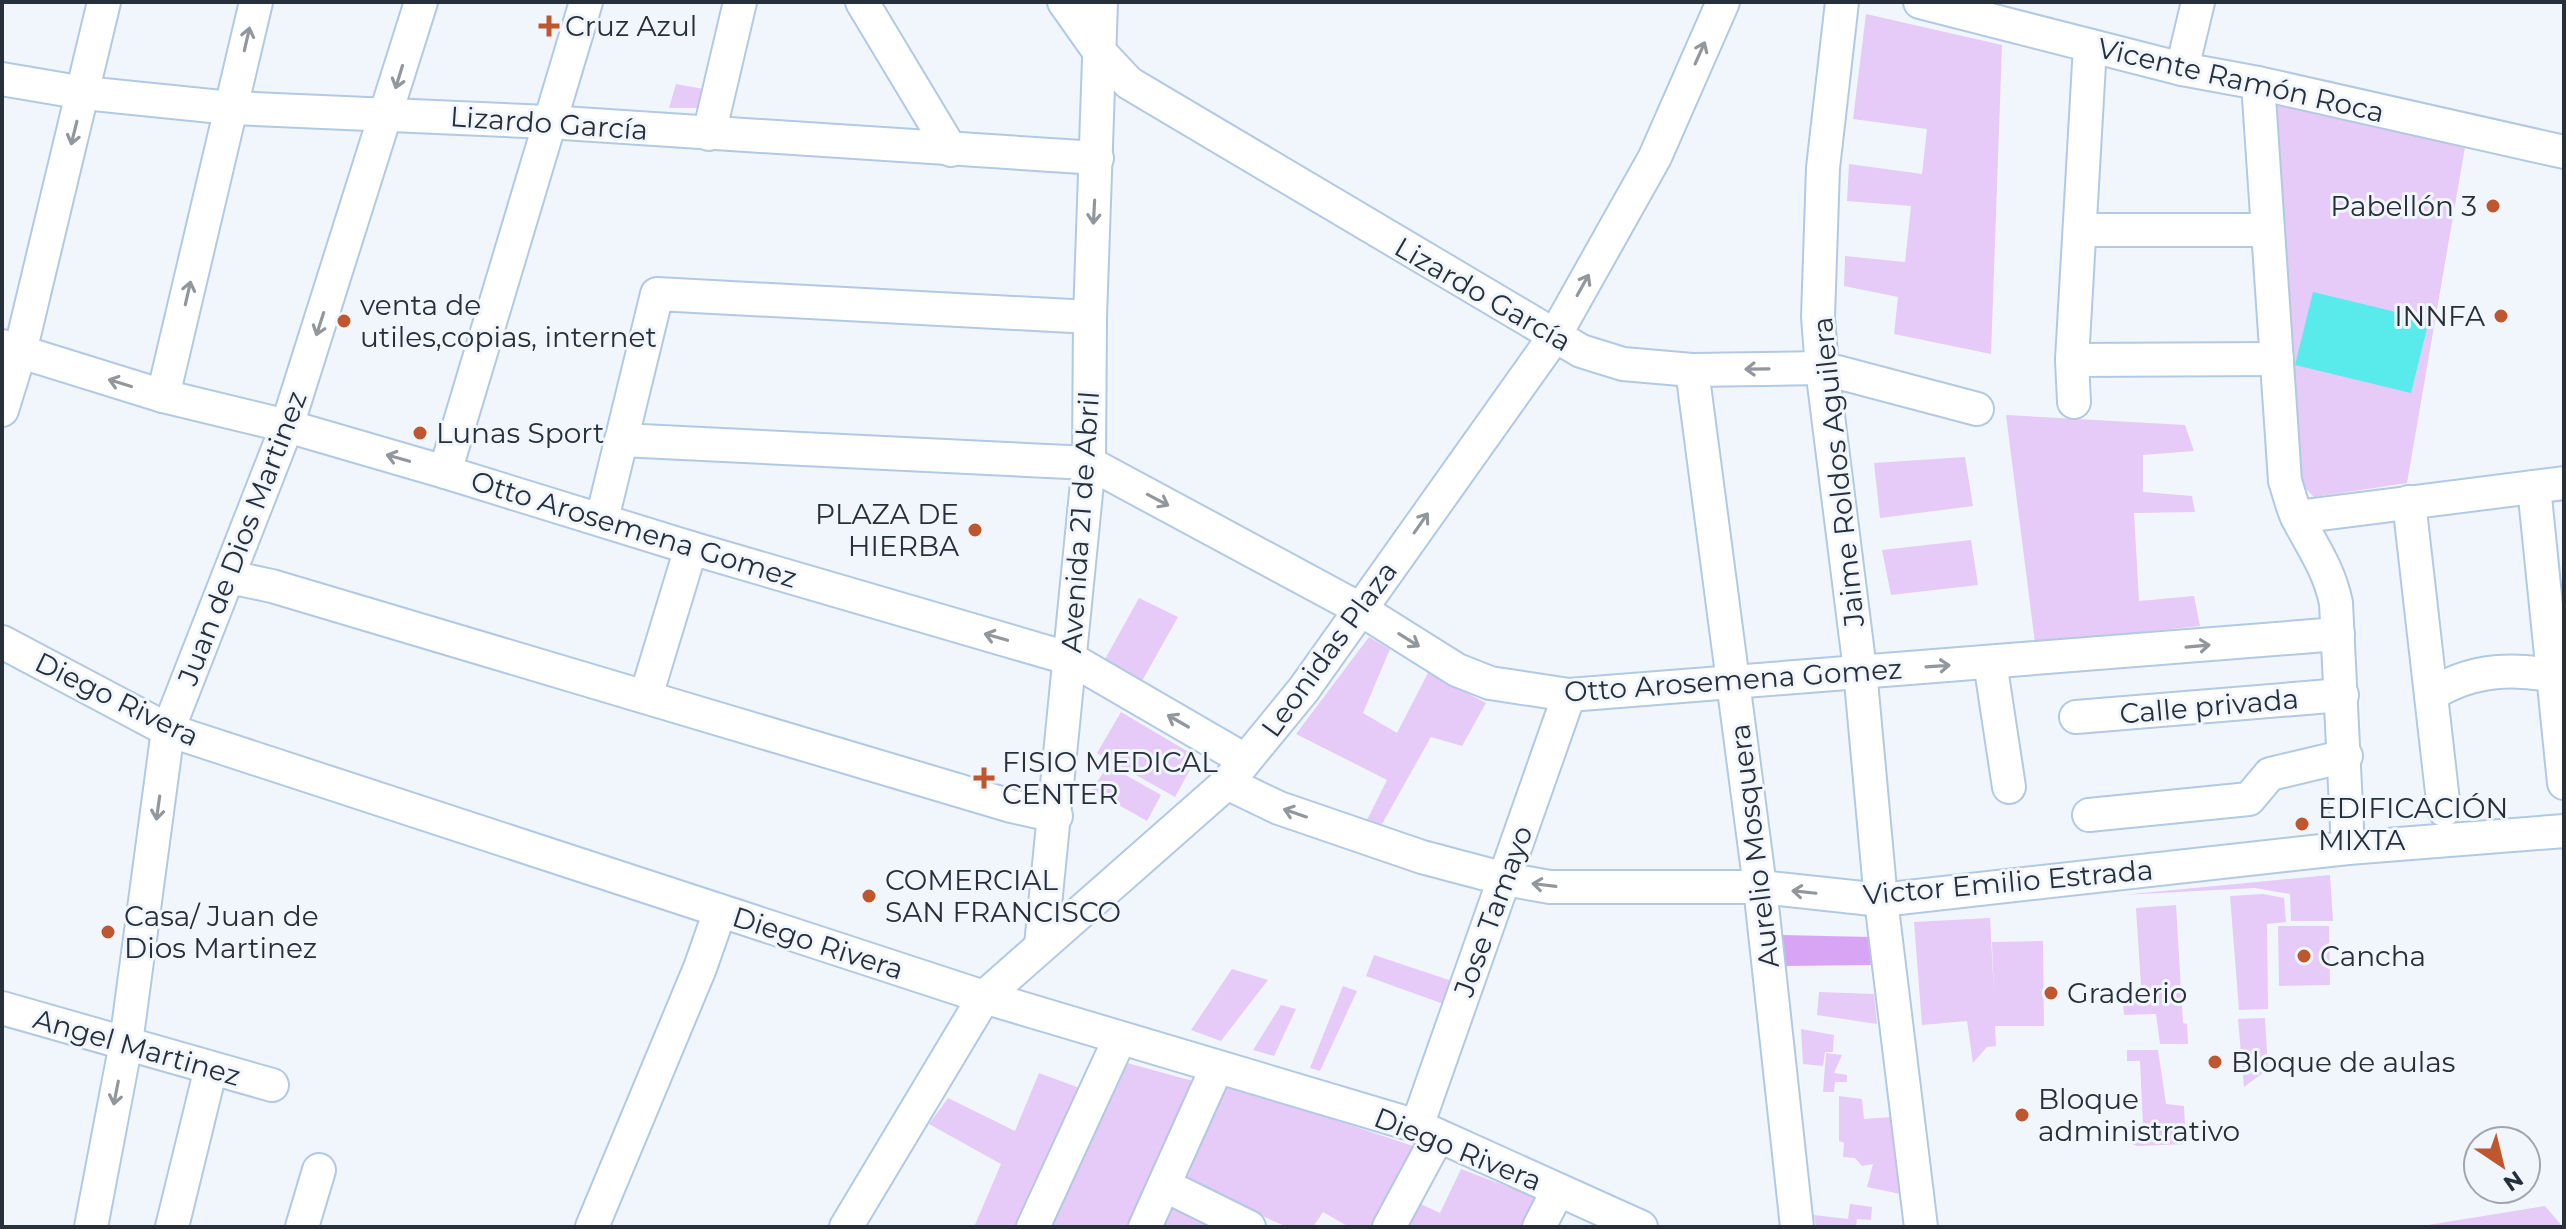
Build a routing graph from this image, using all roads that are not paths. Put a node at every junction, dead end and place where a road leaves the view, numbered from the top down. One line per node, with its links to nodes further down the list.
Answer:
1 (104, 2): 18 (street)
2 (256, 2): 19 (street, one-way to 2)
3 (421, 2): 20 (street, Juan de Dios Martinez, one-way to 20)
4 (586, 2): 21 (street)
5 (740, 2): 22 (street)
6 (862, 2): 23 (street)
7 (1064, 2): 14 (street, Lizardo García)
8 (1101, 2): 14 (street, Avenida 21 de Abril)
9 (1723, 2): 29 (street, Leonidas Plaza, one-way to 9)
10 (1842, 2): 33 (street, Jaime Roldos Aguilera)
11 (1920, 2): 13 (street, Vicente Ramón Roca)
12 (2198, 2): 15 (street)
13 (2090, 46): 15 (street, Vicente Ramón Roca); 26 (street)
14 (1098, 50): 25 (street, Avenida 21 de Abril); 29 (street, Lizardo García)
15 (2182, 69): 17 (street, Vicente Ramón Roca)
16 (2, 79): 18 (street, Lizardo García)
17 (2258, 83): 24 (street, Vicente Ramón Roca); 27 (street)
18 (84, 93): 19 (street, Lizardo García); 30 (street, one-way to 30)
19 (231, 108): 20 (street, Lizardo García); 35 (street, one-way to 19)
20 (388, 113): 21 (street, Lizardo García); 39 (street, Juan de Dios Martinez, one-way to 39)
21 (548, 122): 22 (street, Lizardo García); 42 (street)
22 (709, 134): 23 (street, Lizardo García)
23 (951, 150): 25 (street, Lizardo García)
24 (2564, 152)
25 (1097, 158): 28 (street, Avenida 21 de Abril, one-way to 28)
26 (2080, 230): 27 (street); 32 (street)
27 (2268, 230): 31 (street)
28 (1090, 317): 40 (street); 41 (street, Avenida 21 de Abril)
29 (1554, 337): 34 (street, Lizardo García); 49 (street, Leonidas Plaza, one-way to 29)
30 (11, 349): 35 (street, Otto Arosemena Gomez, one-way to 30); 38 (street)
31 (2277, 359): 32 (street); 45 (street)
32 (2072, 360): 36 (street)
33 (1822, 368): 34 (street, Lizardo García, one-way to 34); 37 (street, Lizardo García); 54 (street, Jaime Roldos Aguilera)
34 (1692, 370): 56 (street, Aurelio Mosquera)
35 (163, 396): 39 (street, Otto Arosemena Gomez)
36 (2074, 402)
37 (1977, 409)
38 (2, 410)
39 (287, 426): 42 (street, Otto Arosemena Gomez, one-way to 39); 48 (street, Juan de Dios Martinez)
40 (621, 440): 41 (street); 46 (street)
41 (1089, 463): 49 (street, Otto Arosemena Gomez, one-way to 49); 52 (street, Avenida 21 de Abril)
42 (445, 472): 46 (street, Otto Arosemena Gomez)
43 (2549, 485): 44 (street); 55 (street)
44 (2409, 502): 45 (street); 59 (street)
45 (2297, 517): 50 (street)
46 (602, 519): 47 (street, Otto Arosemena Gomez)
47 (691, 548): 52 (street, Otto Arosemena Gomez, one-way to 47); 60 (street)
48 (229, 577): 60 (street); 62 (street, Juan de Dios Martinez)
49 (1360, 609): 57 (street, Otto Arosemena Gomez, one-way to 57); 64 (street, Leonidas Plaza)
50 (2338, 634): 53 (street, Otto Arosemena Gomez, one-way to 50); 58 (street)
51 (2, 642): 62 (street, Diego Rivera)
52 (1071, 659): 64 (street, Otto Arosemena Gomez, one-way to 52); 69 (street, Avenida 21 de Abril)
53 (1990, 662): 54 (street, Otto Arosemena Gomez, one-way to 53); 66 (street)
54 (1860, 670): 56 (street, Otto Arosemena Gomez); 74 (street, Jaime Roldos Aguilera)
55 (2558, 677): 59 (street); 65 (street)
56 (1733, 680): 57 (street, Otto Arosemena Gomez); 73 (street, Aurelio Mosquera)
57 (1569, 695): 72 (street, Jose Tamayo)
58 (2342, 695): 61 (street, Calle privada); 63 (street)
59 (2431, 695): 67 (street)
60 (646, 696): 69 (street)
61 (2076, 717)
62 (168, 730): 75 (street, Diego Rivera); 80 (street, Juan de Dios Martinez, one-way to 80)
63 (2346, 756): 68 (street); 71 (street)
64 (1236, 772): 72 (street, Victor Emilio Estrada, one-way to 64); 76 (street, Leonidas Plaza)
65 (2564, 783)
66 (2009, 787)
67 (2444, 810)
68 (2089, 815)
69 (1056, 816): 76 (street, Avenida 21 de Abril)
70 (2564, 831): 71 (street, Victor Emilio Estrada)
71 (2348, 848): 74 (street, Victor Emilio Estrada)
72 (1505, 879): 73 (street, Victor Emilio Estrada, one-way to 72); 84 (street, Jose Tamayo)
73 (1760, 887): 74 (street, Victor Emilio Estrada, one-way to 73); 99 (street, Aurelio Mosquera)
74 (1881, 900): 100 (street, Jaime Roldos Aguilera)
75 (720, 911): 77 (street, Diego Rivera); 91 (street)
76 (1041, 945): 77 (street, Leonidas Plaza)
77 (984, 997): 79 (street, Diego Rivera); 92 (street, Leonidas Plaza)
78 (2, 1008): 80 (street, Angel Martinez)
79 (1120, 1038): 81 (street, Diego Rivera); 93 (street)
80 (126, 1043): 82 (street, Angel Martinez); 88 (street, Juan de Dios Martinez, one-way to 88)
81 (1217, 1067): 84 (street, Diego Rivera); 86 (street)
82 (211, 1068): 83 (street, Angel Martinez); 89 (street)
83 (272, 1085)
84 (1427, 1131): 87 (street, Diego Rivera); 96 (street, Jose Tamayo)
85 (319, 1170): 90 (street)
86 (1164, 1185): 94 (street); 95 (street)
87 (1558, 1190): 97 (street); 98 (street, Diego Rivera)
88 (91, 1227)
89 (172, 1227)
90 (302, 1227)
91 (592, 1227)
92 (846, 1227)
93 (1033, 1227)
94 (1145, 1227)
95 (1249, 1227)
96 (1389, 1227)
97 (1539, 1227)
98 (1641, 1227)
99 (1797, 1227)
100 (1921, 1227)

